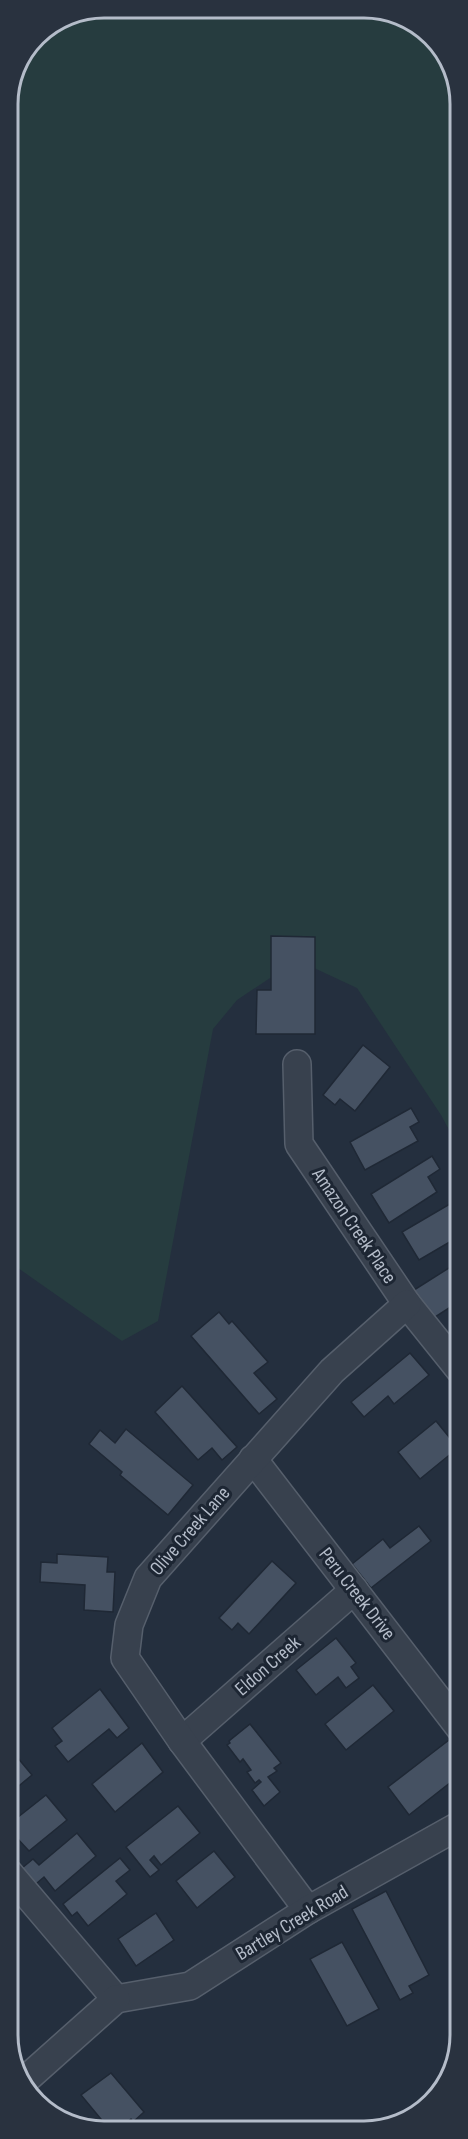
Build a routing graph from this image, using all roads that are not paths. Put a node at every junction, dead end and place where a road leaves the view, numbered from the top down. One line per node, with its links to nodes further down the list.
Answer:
1 (297, 1064): 2 (street, Amazon Creek Place)
2 (407, 1304): 3 (street, Amazon Creek Place); 4 (street, Olive Creek Lane)
3 (450, 1358)
4 (253, 1459): 5 (street, Peru Creek Drive); 7 (street, Olive Creek Lane)
5 (354, 1590): 6 (street, Peru Creek Drive); 7 (street, Eldon Creek)
6 (450, 1715)
7 (182, 1741): 10 (street, Olive Creek Lane)
8 (450, 1831): 10 (street, Bartley Creek Road)
9 (18, 1884): 11 (street)
10 (308, 1910): 11 (street, Bartley Creek Road)
11 (116, 1999): 12 (street)
12 (29, 2076)

